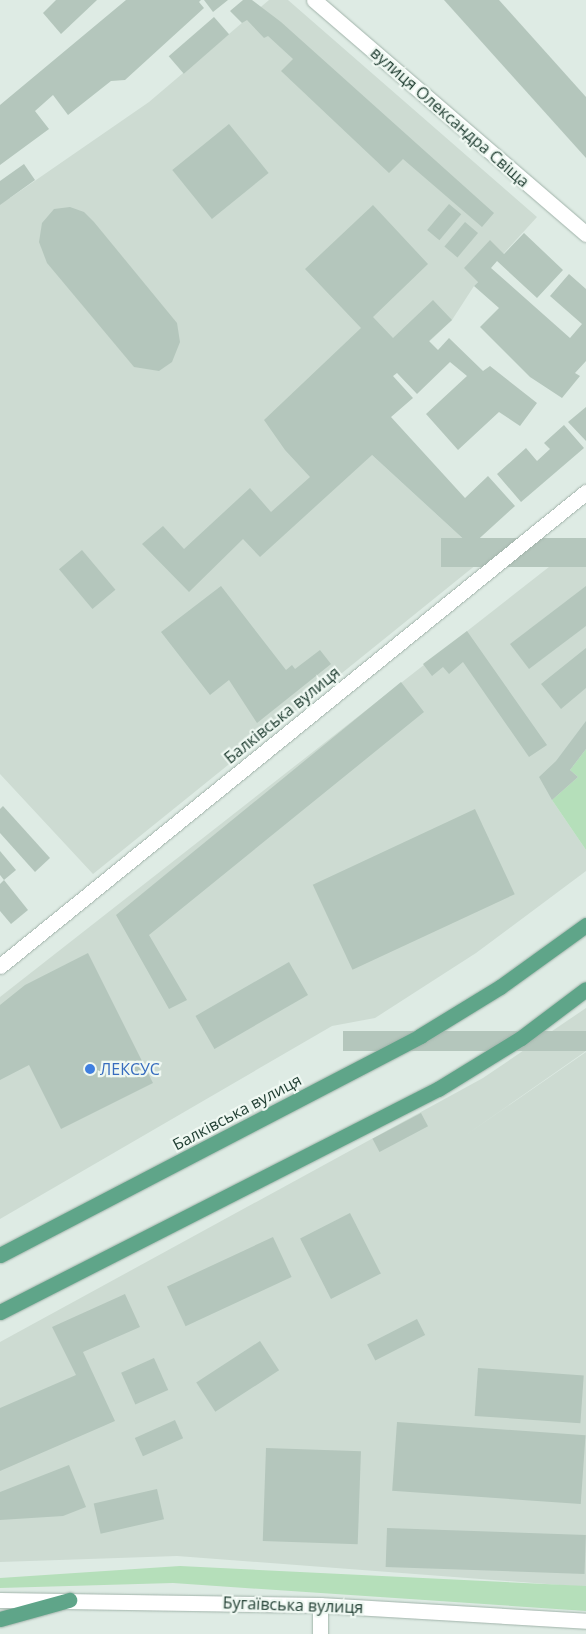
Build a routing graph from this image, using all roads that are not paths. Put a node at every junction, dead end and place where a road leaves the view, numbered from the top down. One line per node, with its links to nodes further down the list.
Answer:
1 (314, 0): 2 (street, вулиця Олександра Свіща)
2 (586, 234)
3 (586, 492): 5 (street, Балківська вулиця)
4 (586, 925): 7 (main road, Балківська вулиця)
5 (0, 966)
6 (586, 990): 8 (main road)
7 (0, 1255)
8 (0, 1312)
9 (0, 1600): 10 (street, Бугаївська вулиця)
10 (69, 1600): 11 (street, Бугаївська вулиця); 12 (main road)
11 (320, 1605): 13 (street, Бугаївська вулиця); 14 (street)
12 (0, 1619)
13 (586, 1621)
14 (320, 1634)

